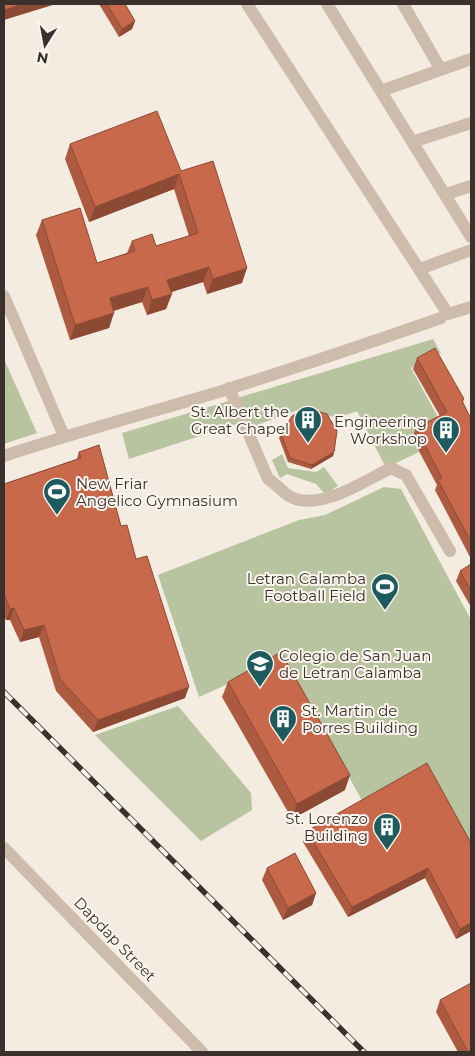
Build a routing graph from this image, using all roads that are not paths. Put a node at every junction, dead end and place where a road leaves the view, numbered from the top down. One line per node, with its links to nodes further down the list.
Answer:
1 (247, 4): 13 (street)
2 (327, 4): 6 (street)
3 (403, 4): 5 (street)
4 (471, 59): 5 (street)
5 (440, 68): 6 (street)
6 (381, 91): 8 (street)
7 (471, 123): 8 (street)
8 (412, 142): 10 (street)
9 (471, 186): 10 (street)
10 (446, 194): 11 (street)
11 (471, 237)
12 (471, 250): 13 (street)
13 (420, 269): 15 (street)
14 (4, 296): 18 (street)
15 (471, 307)
16 (441, 318): 17 (street)
17 (229, 388): 18 (street); 20 (street)
18 (64, 436): 19 (street)
19 (4, 456)
20 (450, 551)
21 (4, 848): 22 (street, Dapdap Street)
22 (202, 1052)

